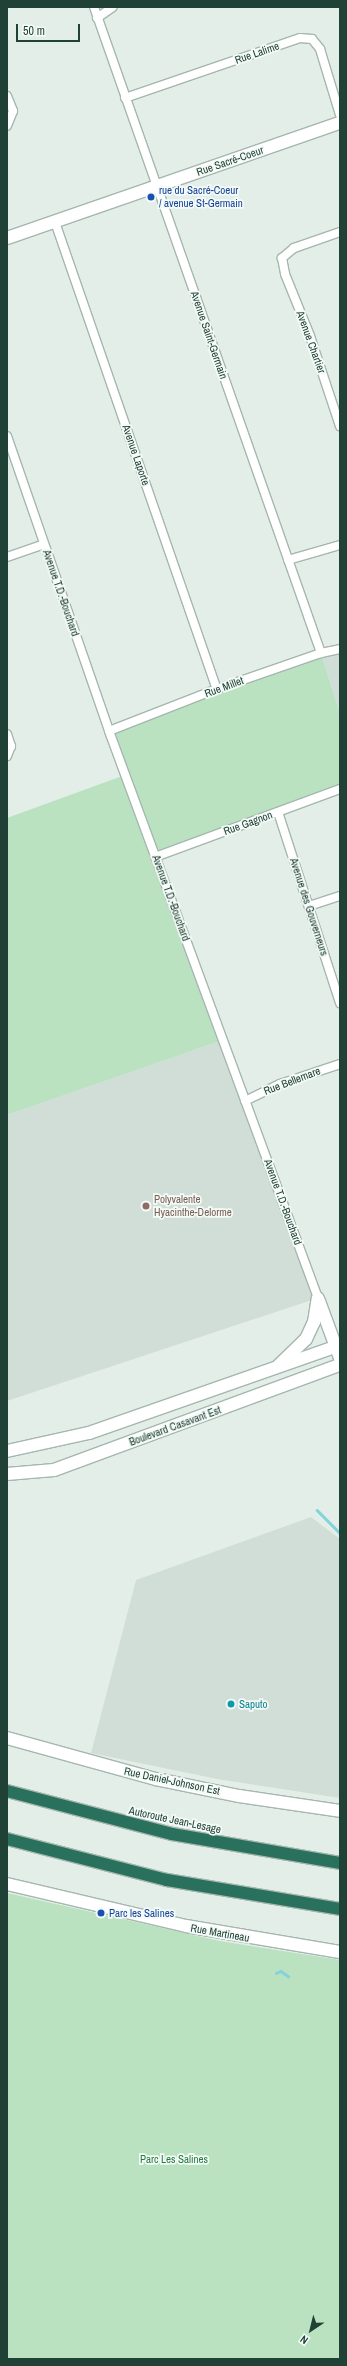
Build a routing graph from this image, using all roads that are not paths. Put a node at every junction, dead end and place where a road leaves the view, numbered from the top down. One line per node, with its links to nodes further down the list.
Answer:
1 (94, 7): 3 (street, Avenue Saint-Germain)
2 (113, 7): 3 (street)
3 (97, 18): 5 (street, Avenue Saint-Germain)
4 (7, 96): 8 (street)
5 (125, 98): 6 (street, Rue Lalime); 9 (street, Avenue Saint-Germain)
6 (340, 115)
7 (340, 123): 9 (street, Rue Sacré-Coeur)
8 (7, 126)
9 (156, 187): 10 (street, Rue Sacré-Coeur); 18 (street, Avenue Saint-Germain)
10 (55, 222): 12 (street, Rue Sacré-Coeur); 21 (street, Avenue Laporte)
11 (340, 232): 13 (street, Avenue Chartier)
12 (7, 238)
13 (340, 426)
14 (7, 436): 15 (street, Avenue T.D.-Bouchard)
15 (44, 544): 17 (street); 22 (street, Avenue T.D.-Bouchard)
16 (340, 545): 18 (street)
17 (7, 557)
18 (288, 560): 20 (street, Avenue Saint-Germain)
19 (340, 649): 20 (street, Rue Millet)
20 (321, 653): 21 (street, Rue Millet)
21 (217, 689): 22 (street, Rue Millet)
22 (109, 731): 27 (street, Avenue T.D.-Bouchard)
23 (7, 734): 24 (street)
24 (7, 756)
25 (340, 789): 26 (street, Rue Gagnon)
26 (278, 812): 27 (street, Rue Gagnon); 29 (street, Avenue des Gouverneurs)
27 (155, 857): 32 (street, Avenue T.D.-Bouchard)
28 (340, 896): 29 (street)
29 (310, 906): 30 (street, Avenue des Gouverneurs)
30 (340, 1003)
31 (340, 1064): 32 (street, Rue Bellemare)
32 (245, 1101): 33 (street, Avenue T.D.-Bouchard)
33 (318, 1298): 34 (street, Avenue T.D.-Bouchard); 37 (street)
34 (338, 1346): 35 (street, Avenue T.D.-Bouchard); 37 (street, Boulevard Casavant Est)
35 (340, 1358)
36 (340, 1365): 39 (street, Boulevard Casavant Est)
37 (274, 1369): 38 (street, Boulevard Casavant Est)
38 (7, 1451)
39 (7, 1474)
40 (7, 1738): 42 (street, Rue Daniel-Johnson Est)
41 (7, 1791): 44 (highway, Autoroute Jean-Lesage)
42 (340, 1812)
43 (7, 1839): 46 (highway)
44 (340, 1863)
45 (7, 1884): 47 (street, Rue Martineau)
46 (340, 1909)
47 (340, 1952)

